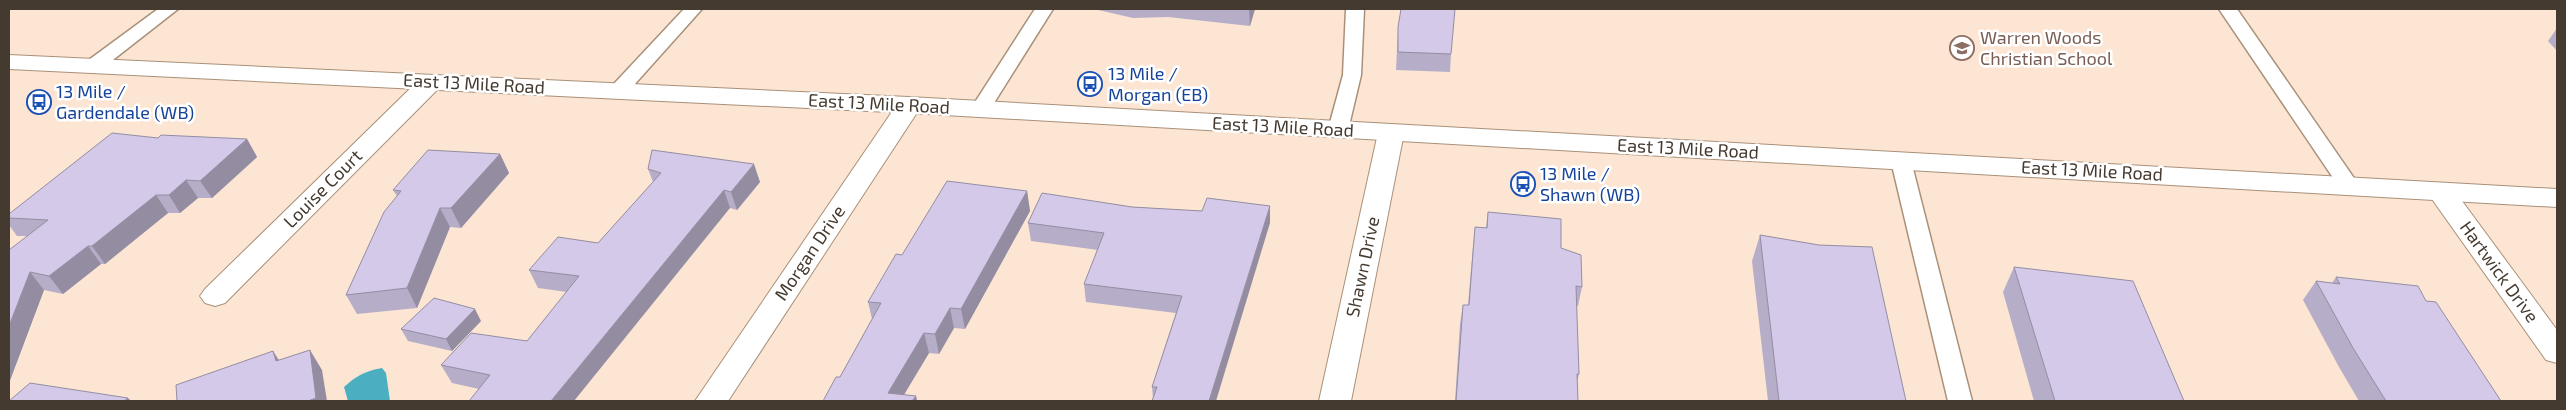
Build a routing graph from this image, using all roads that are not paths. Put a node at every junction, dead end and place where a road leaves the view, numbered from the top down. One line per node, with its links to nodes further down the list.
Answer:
1 (169, 9): 7 (lane)
2 (693, 9): 9 (lane)
3 (1044, 9): 11 (lane)
4 (1355, 9): 12 (lane)
5 (2228, 9): 15 (lane)
6 (9, 62): 7 (main road, East 13 Mile Road)
7 (93, 66): 8 (main road, East 13 Mile Road)
8 (431, 82): 9 (main road, East 13 Mile Road); 18 (main road, Louise Court)
9 (618, 91): 10 (main road, East 13 Mile Road)
10 (909, 105): 11 (main road, East 13 Mile Road); 20 (main road, Morgan Drive)
11 (980, 110): 12 (main road, East 13 Mile Road)
12 (1338, 130): 13 (main road, East 13 Mile Road)
13 (1391, 133): 14 (main road, East 13 Mile Road); 21 (main road, Shawn Drive)
14 (1901, 161): 15 (main road, East 13 Mile Road); 22 (lane)
15 (2349, 186): 16 (main road, East 13 Mile Road)
16 (2441, 192): 17 (main road, East 13 Mile Road); 19 (main road, Hartwick Drive)
17 (2557, 198)
18 (214, 296)
19 (2557, 352)
20 (711, 401)
21 (1335, 401)
22 (1960, 401)

